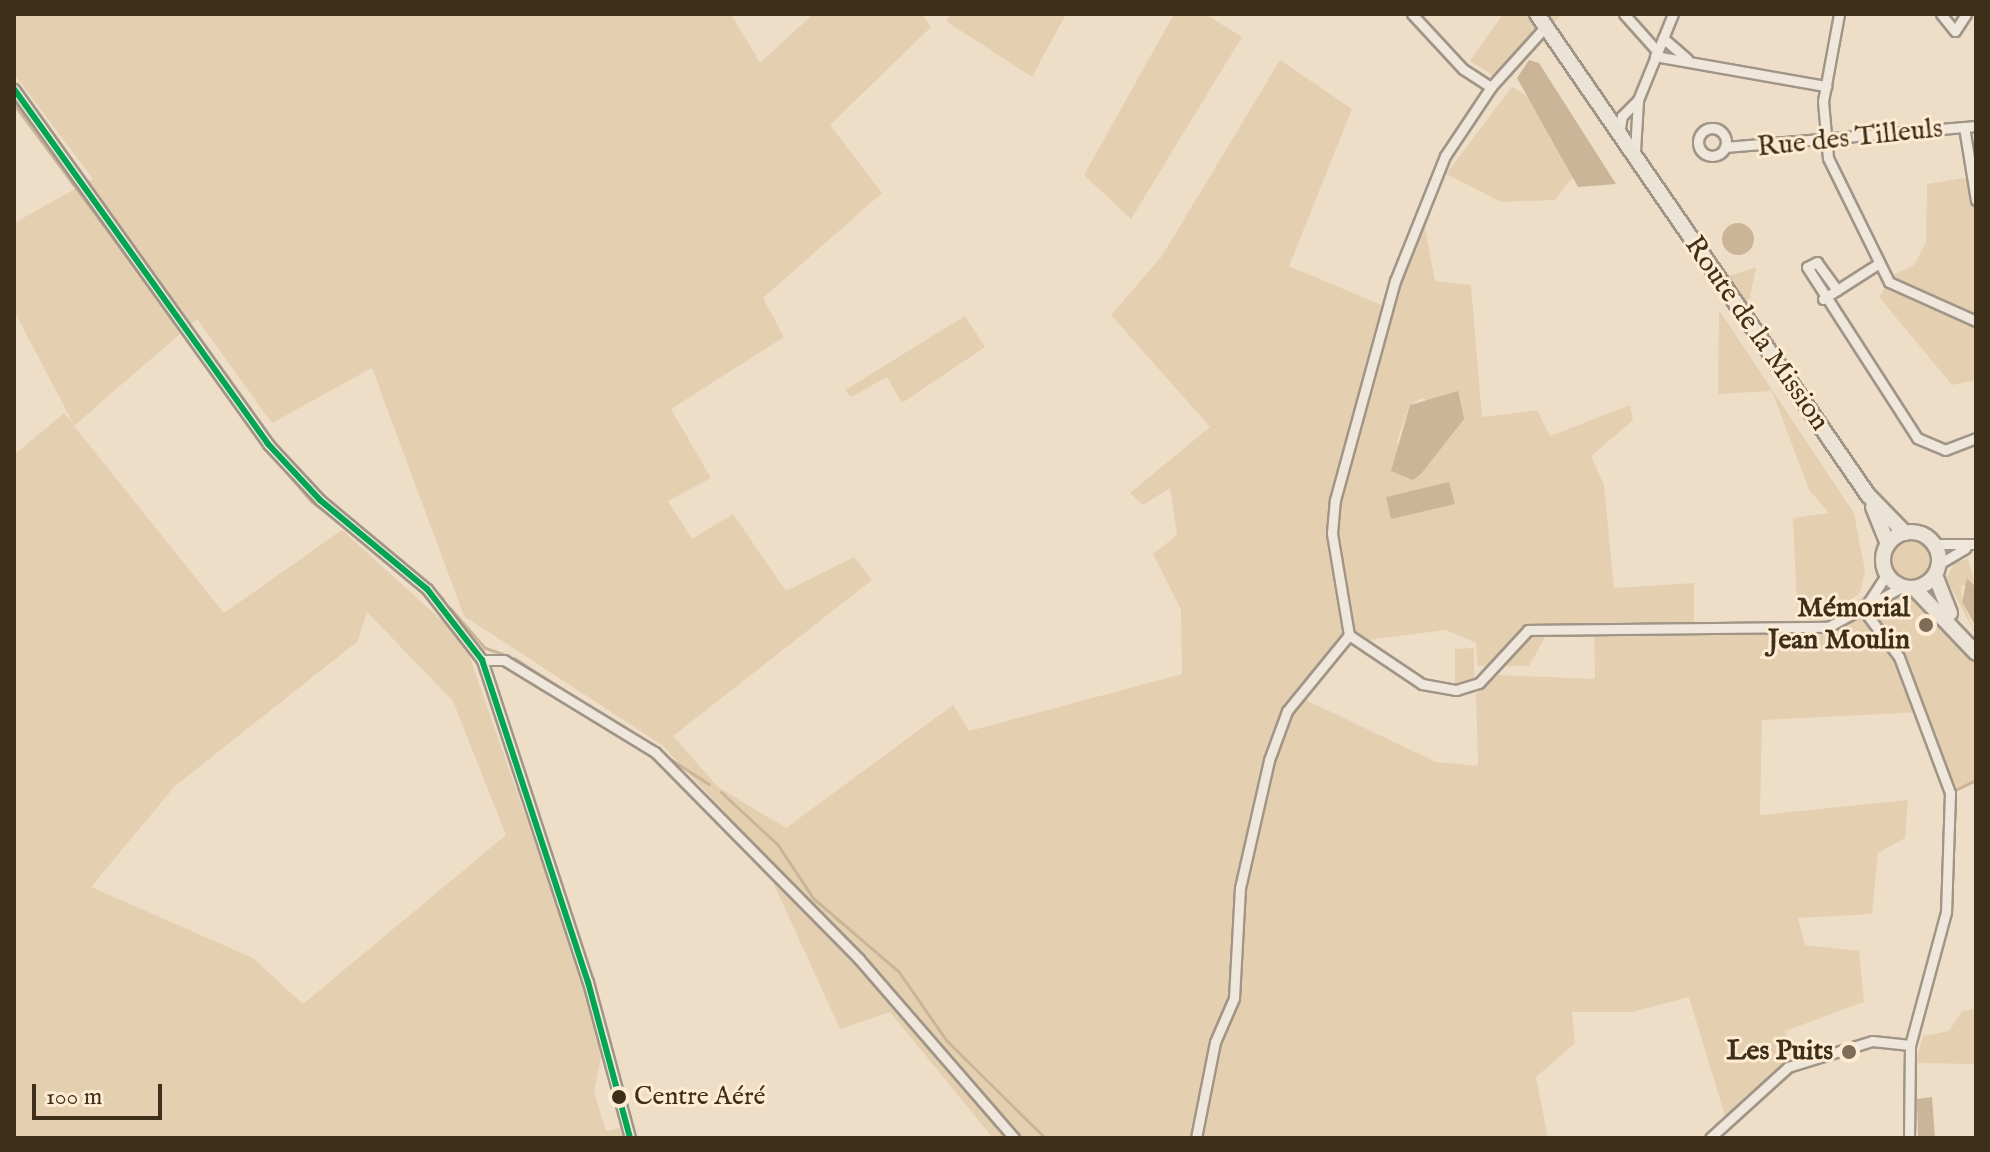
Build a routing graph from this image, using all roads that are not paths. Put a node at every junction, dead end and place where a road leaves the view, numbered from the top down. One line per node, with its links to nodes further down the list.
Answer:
1 (1412, 14): 13 (street)
2 (1537, 14): 8 (main road, Route de la Mission)
3 (1624, 14): 10 (street)
4 (1673, 14): 9 (street)
5 (1839, 14): 12 (street)
6 (1941, 14): 7 (street)
7 (1966, 14)
8 (1545, 27): 13 (street); 16 (main road, Route de la Mission)
9 (1663, 38): 10 (street); 11 (street)
10 (1656, 53): 11 (street); 15 (street)
11 (1690, 62): 12 (street)
12 (1826, 86): 21 (street)
13 (1491, 87): 39 (street)
14 (14, 89): 41 (street)
15 (1638, 100): 17 (street); 20 (street)
16 (1603, 112): 17 (street); 20 (main road, Route de la Mission)
17 (1622, 116): 20 (street)
18 (1976, 126): 19 (street, Rue des Tilleuls)
19 (1964, 127): 21 (street, Rue des Tilleuls); 23 (street)
20 (1625, 134): 29 (main road, Route de la Mission)
21 (1821, 136): 22 (street, Rue des Tilleuls); 24 (street)
22 (1725, 147)
23 (1976, 200)
24 (1878, 264): 25 (street); 27 (street)
25 (1837, 290): 26 (street); 26 (street)
26 (1823, 299): 28 (street)
27 (1976, 321)
28 (1976, 438)
29 (1868, 495): 30 (main road); 31 (main road)
30 (1905, 533): 31 (main road); 32 (main road)
31 (1888, 544): 35 (main road)
32 (1934, 544): 33 (street); 34 (main road)
33 (1974, 544): 34 (street)
34 (1937, 570): 36 (main road); 38 (main road)
35 (1886, 575): 36 (main road); 37 (street)
36 (1908, 588): 37 (street); 38 (main road)
37 (1864, 607): 39 (street); 42 (street)
38 (1955, 624): 40 (main road)
39 (1349, 635): 45 (street)
40 (1976, 653)
41 (482, 660): 43 (street); 44 (street)
42 (1910, 1045): 46 (street); 47 (street)
43 (630, 1138)
44 (1014, 1138)
45 (1196, 1138)
46 (1710, 1138)
47 (1909, 1138)

